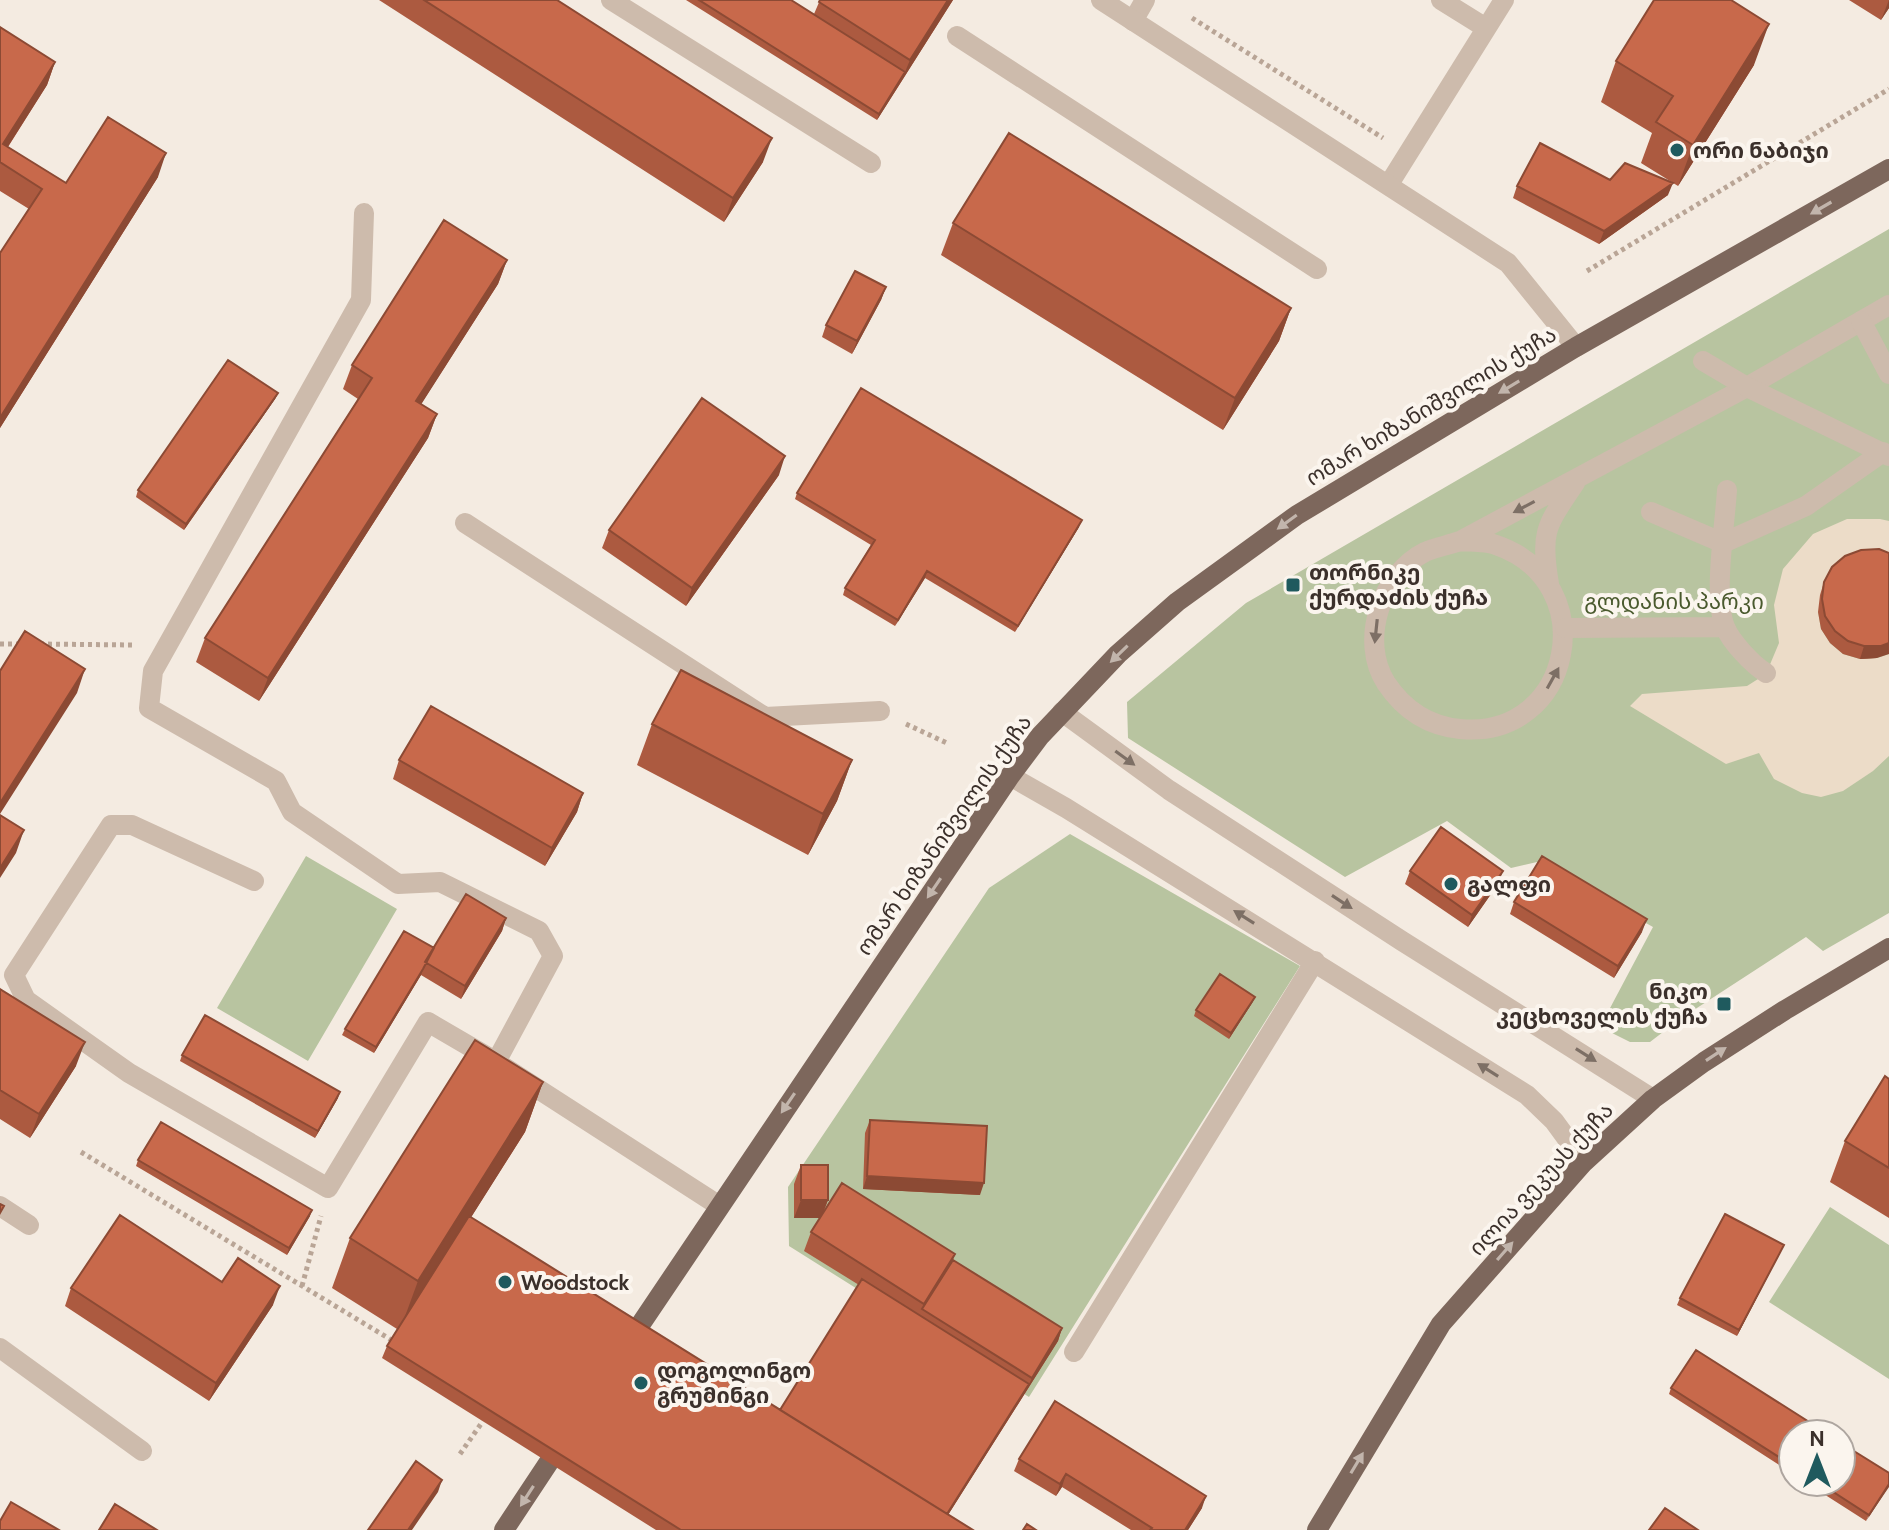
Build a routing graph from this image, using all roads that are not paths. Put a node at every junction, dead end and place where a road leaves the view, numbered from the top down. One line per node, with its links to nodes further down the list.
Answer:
1 (611, 0): 9 (street)
2 (1101, 0): 6 (street)
3 (1145, 0): 6 (street)
4 (1441, 0): 7 (street)
5 (1504, 0): 7 (street)
6 (1133, 21): 11 (street)
7 (1486, 28): 11 (street)
8 (957, 36): 13 (street)
9 (871, 163)
10 (1889, 169): 16 (main road, ომარ ხიზანიშვილის ქუჩა, one-way to 16)
11 (1389, 184): 16 (street)
12 (364, 213): 37 (street)
13 (1317, 269)
14 (1889, 305): 15 (street)
15 (1861, 321): 18 (street); 19 (street)
16 (1576, 347): 32 (main road, ომარ ხიზანიშვილის ქუჩა, one-way to 32)
17 (1703, 361): 19 (street)
18 (1889, 374)
19 (1747, 387): 20 (street); 21 (street)
20 (1886, 454): 26 (street)
21 (1587, 473): 25 (street, one-way to 25); 27 (street)
22 (1727, 490): 26 (street)
23 (1651, 512): 26 (street)
24 (465, 523): 31 (street)
25 (1460, 541): 27 (street); 29 (street, one-way to 29)
26 (1723, 543): 28 (street)
27 (1549, 584): 29 (street)
28 (1725, 627): 29 (street); 30 (street)
29 (1565, 628)
30 (1766, 673)
31 (880, 711)
32 (1062, 712): 33 (main road, ომარ ხიზანიშვილის ქუჩა); 38 (street, one-way to 38)
33 (1010, 776): 36 (street, one-way to 33); 40 (main road, ომარ ხიზანიშვილის ქუჩა, one-way to 40)
34 (254, 881): 37 (street)
35 (1889, 948): 38 (main road, ილია ვეკუას ქუჩა, one-way to 35)
36 (1315, 961): 39 (street, one-way to 36); 45 (street)
37 (496, 1062): 40 (street)
38 (1653, 1099): 39 (main road, ილია ვეკუას ქუჩა)
39 (1584, 1162): 49 (main road, ილია ვეკუას ქუჩა, one-way to 39)
40 (718, 1205): 43 (main road, ომარ ხიზანიშვილის ქუჩა)
41 (0, 1206): 42 (street)
42 (29, 1225)
43 (634, 1334)
44 (0, 1348): 46 (street)
45 (1074, 1352)
46 (142, 1451)
47 (549, 1462): 48 (main road, one-way to 48)
48 (504, 1530)
49 (1317, 1530)

